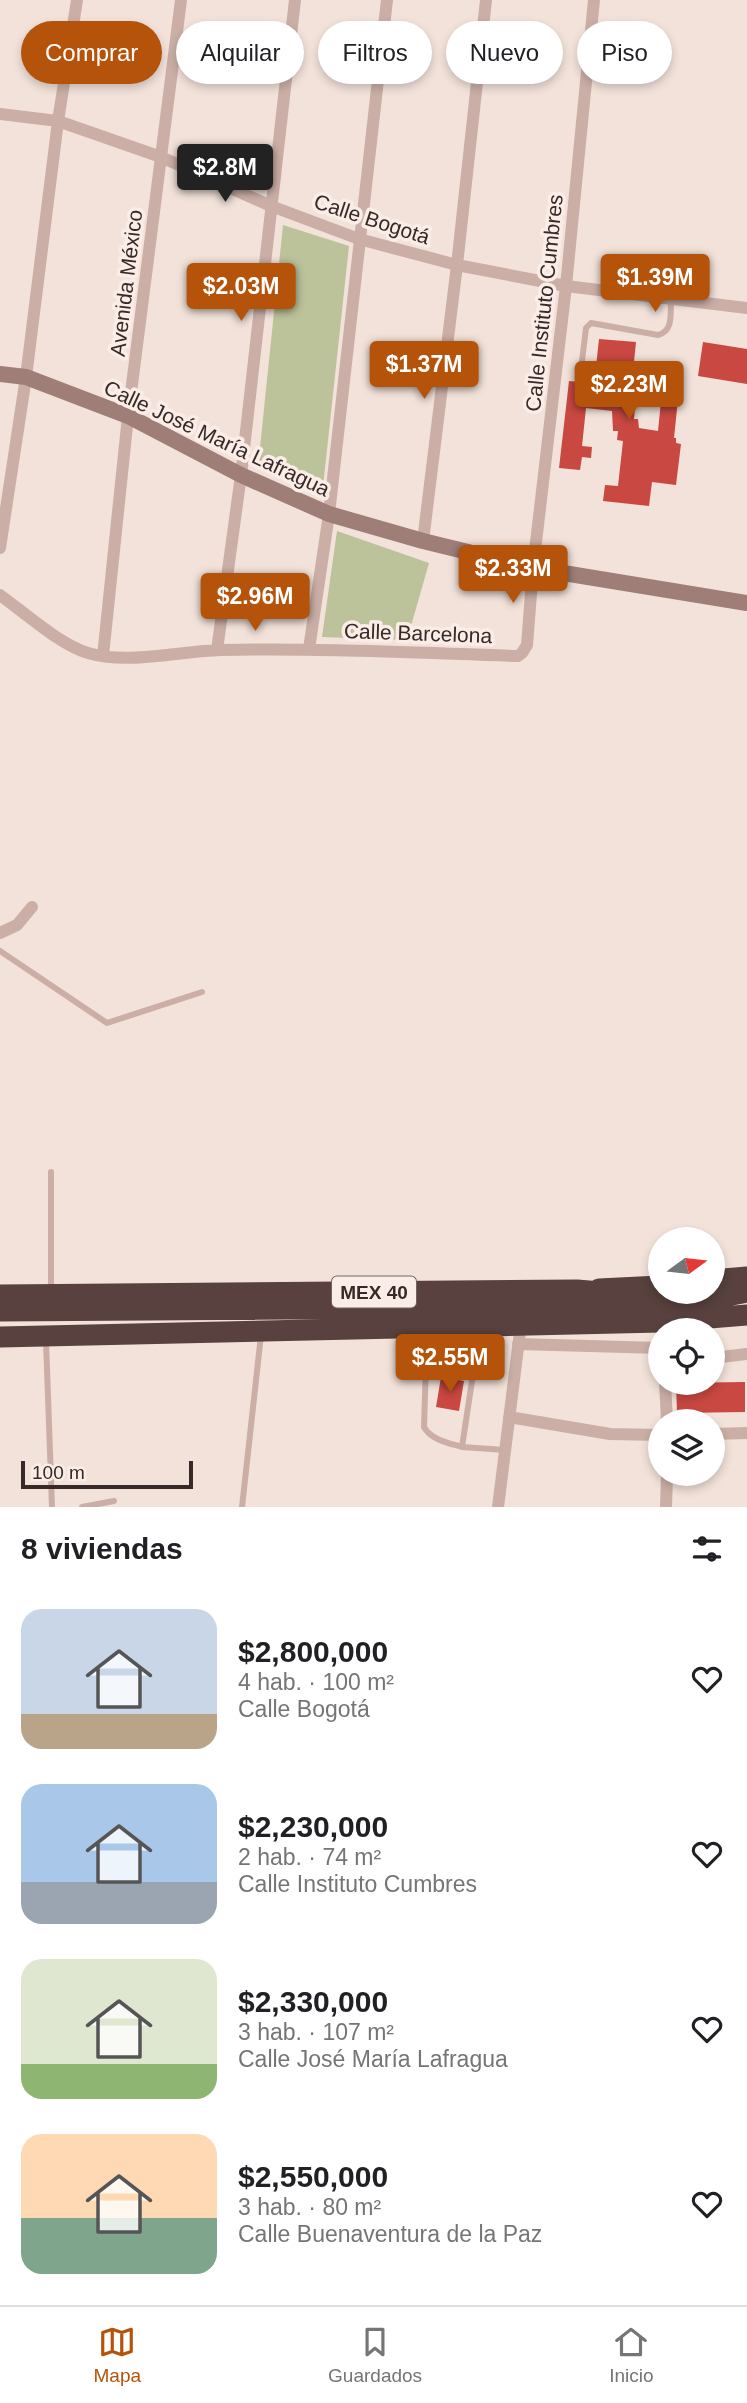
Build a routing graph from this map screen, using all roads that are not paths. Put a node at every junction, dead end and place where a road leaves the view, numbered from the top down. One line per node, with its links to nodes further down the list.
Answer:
1 (77, 0): 8 (street)
2 (181, 0): 9 (street, Avenida México)
3 (295, 0): 10 (street)
4 (387, 0): 11 (street)
5 (486, 0): 12 (street)
6 (594, 0): 13 (street, Calle Instituto Cumbres)
7 (0, 114): 8 (street, Calle Bogotá)
8 (58, 121): 9 (street, Calle Bogotá); 18 (street)
9 (161, 157): 10 (street, Calle Bogotá); 19 (street, Avenida México)
10 (271, 206): 11 (street, Calle Bogotá); 20 (street)
11 (359, 239): 12 (street, Calle Bogotá); 21 (street)
12 (457, 265): 13 (street, Calle Bogotá); 22 (street)
13 (566, 286): 14 (street, Calle Bogotá); 24 (street, Calle Instituto Cumbres)
14 (671, 299): 15 (street, Calle Bogotá); 16 (lane)
15 (747, 308)
16 (582, 360)
17 (0, 374): 18 (main road, Calle José María Lafragua)
18 (26, 377): 19 (main road, Calle José María Lafragua); 23 (street)
19 (128, 416): 20 (main road, Calle José María Lafragua); 29 (street, Avenida México)
20 (241, 475): 21 (main road, Calle José María Lafragua); 28 (street)
21 (329, 514): 22 (main road, Calle José María Lafragua); 27 (street)
22 (423, 541): 24 (main road, Calle José María Lafragua)
23 (0, 548)
24 (533, 568): 26 (main road, Calle José María Lafragua); 30 (street, Calle Instituto Cumbres)
25 (0, 595): 29 (street, Calle Barcelona)
26 (747, 603)
27 (309, 649): 28 (street, Calle Barcelona); 30 (street, Calle Barcelona)
28 (217, 650): 29 (street, Calle Barcelona)
29 (103, 656)
30 (518, 656)
31 (32, 907): 32 (street)
32 (0, 933)
33 (0, 951): 34 (lane)
34 (202, 992)
35 (51, 1172): 41 (lane)
36 (747, 1277): 37 (highway)
37 (725, 1279)
38 (648, 1287): 39 (highway)
39 (577, 1290): 40 (highway, MEX 40); 41 (highway, MEX 40)
40 (747, 1292): 43 (highway)
41 (51, 1294): 42 (highway, MEX 40)
42 (0, 1295)
43 (0, 1311)
44 (747, 1315): 45 (highway, MEX 40)
45 (724, 1318)
46 (480, 1326): 48 (highway, MEX 40); 50 (highway, MEX 40); 60 (lane)
47 (648, 1327): 50 (highway, MEX 40)
48 (428, 1328): 49 (highway, MEX 40); 60 (lane)
49 (261, 1330): 51 (highway, MEX 40); 66 (lane)
50 (520, 1334): 53 (street); 56 (street)
51 (46, 1335): 52 (highway, MEX 40); 64 (lane)
52 (0, 1337)
53 (648, 1347)
54 (747, 1353): 55 (street)
55 (725, 1356)
56 (509, 1417): 59 (street); 61 (street)
57 (747, 1433): 58 (street)
58 (725, 1434)
59 (648, 1435)
60 (462, 1447): 61 (lane)
61 (505, 1450): 67 (street)
62 (667, 1486): 68 (street)
63 (114, 1501): 65 (lane)
64 (52, 1507)
65 (82, 1507)
66 (242, 1507)
67 (501, 1507)
68 (666, 1507)

